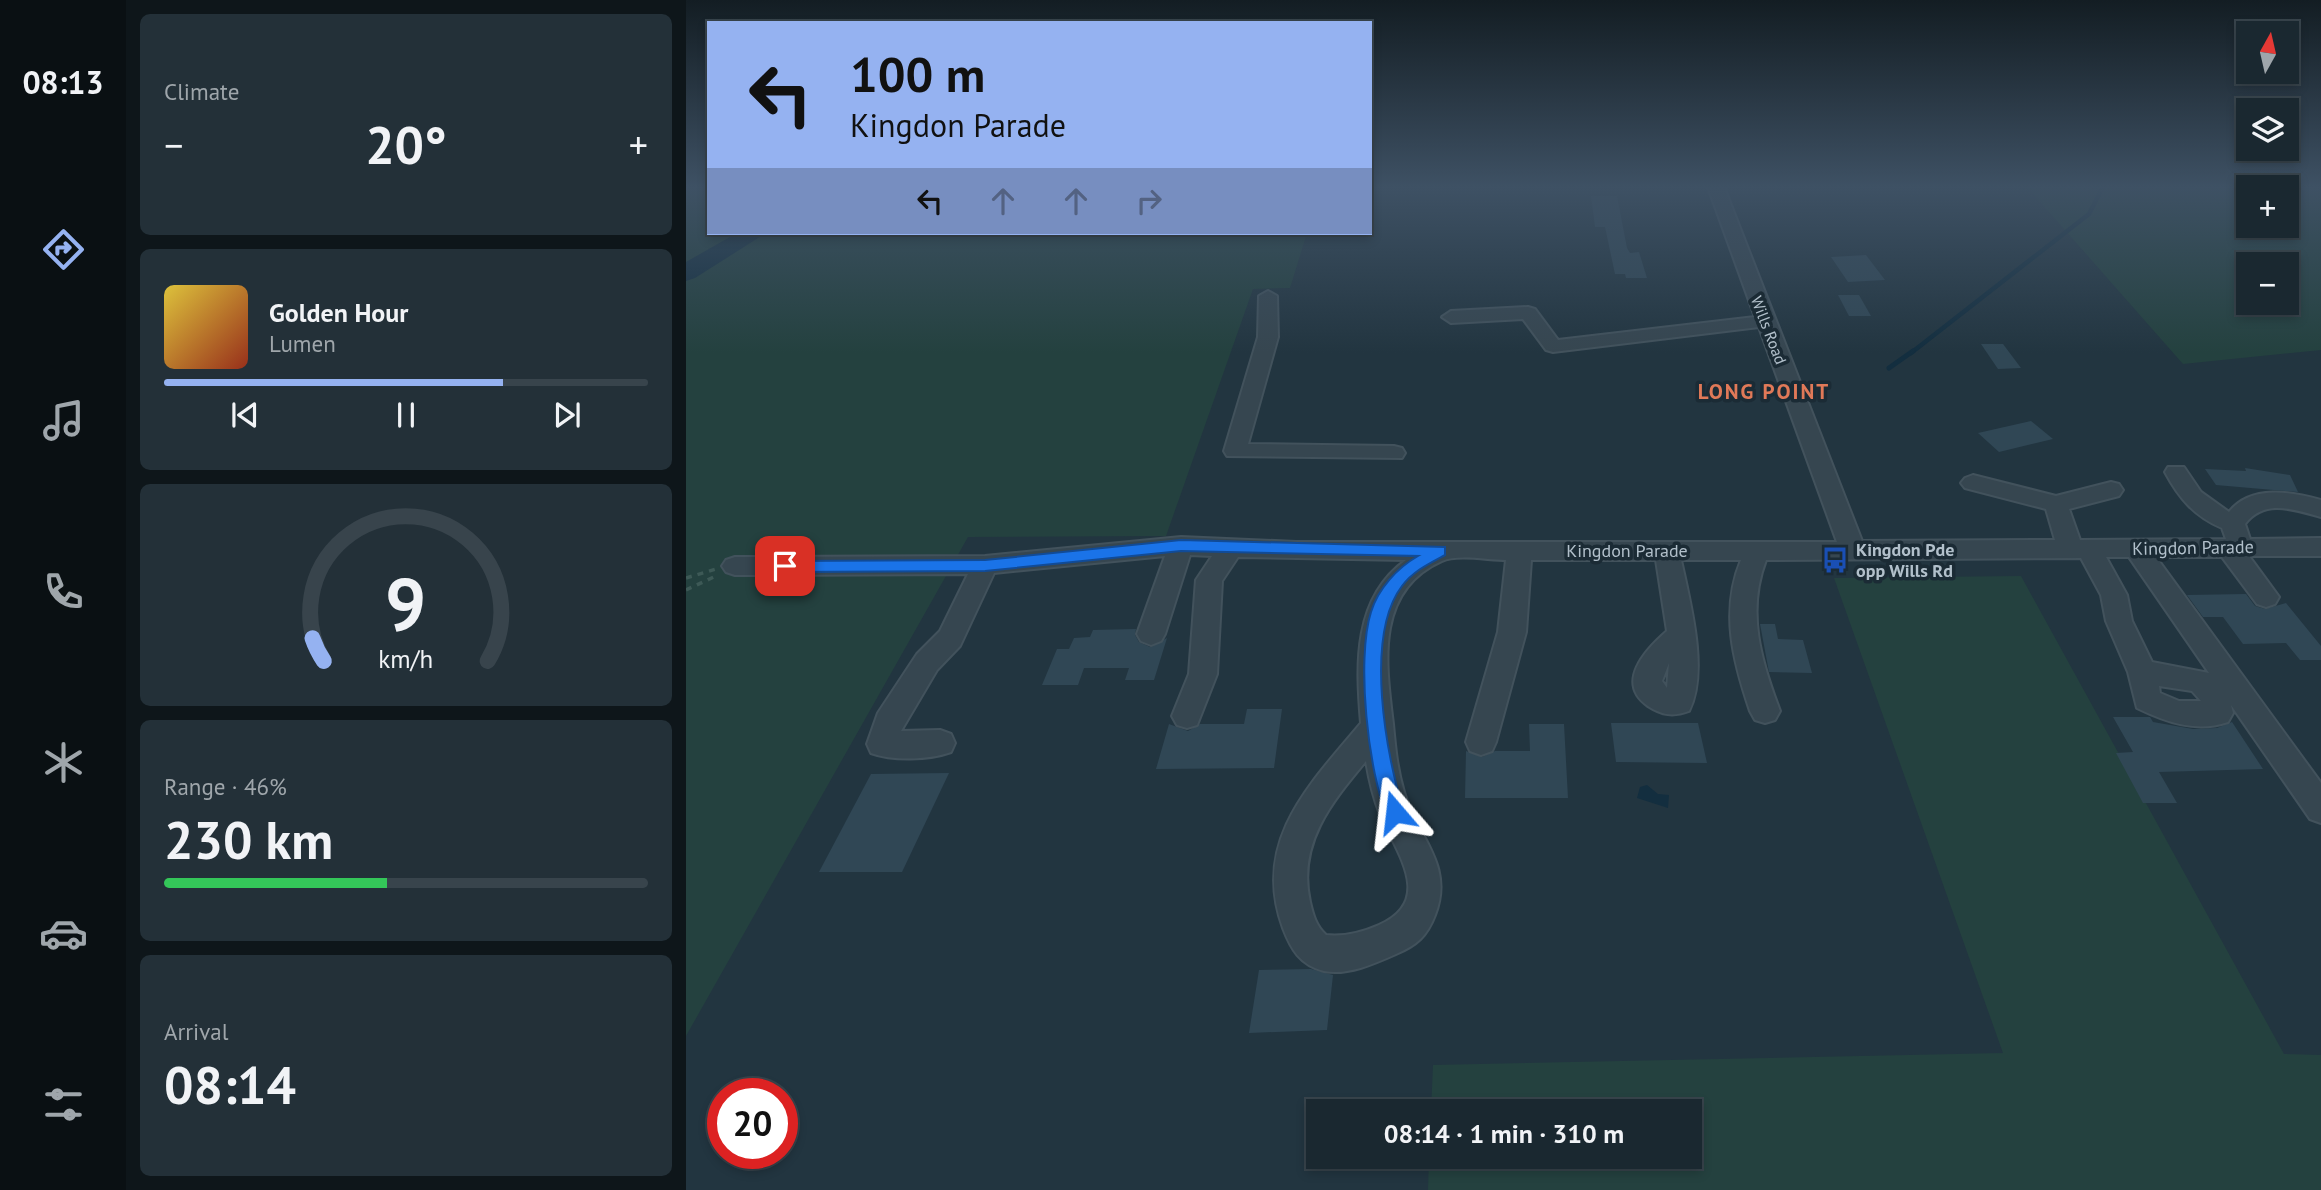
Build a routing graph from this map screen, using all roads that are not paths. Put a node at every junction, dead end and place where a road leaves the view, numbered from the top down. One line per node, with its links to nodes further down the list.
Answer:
1 (1737, 243): 4 (street, Wills Road)
2 (1268, 296): 5 (street)
3 (1451, 317): 4 (street)
4 (1766, 321): 22 (street, Wills Road)
5 (1394, 453)
6 (2176, 472): 11 (street)
7 (1973, 482): 9 (street)
8 (2111, 490): 9 (street)
9 (2056, 504): 16 (street)
10 (2321, 509): 11 (street)
11 (2233, 523): 15 (street)
12 (1181, 546): 14 (street, Kingdon Parade); 23 (street, Kingdon Parade); 26 (street)
13 (2321, 547): 15 (street, Kingdon Parade)
14 (1231, 548): 18 (street, Kingdon Parade); 30 (street)
15 (2235, 548): 17 (street, Kingdon Parade); 25 (street)
16 (2080, 549): 17 (street, Kingdon Parade); 22 (street, Kingdon Parade); 28 (street)
17 (2137, 549): 34 (street)
18 (1440, 551): 19 (street, Kingdon Parade); 31 (street)
19 (1519, 551): 20 (street, Kingdon Parade); 32 (street)
20 (1667, 551): 21 (street, Kingdon Parade); 27 (street)
21 (1757, 551): 22 (street, Kingdon Parade); 29 (street)
22 (1853, 551)
23 (985, 565): 24 (street, Kingdon Parade); 33 (street)
24 (735, 566)
25 (2266, 597)
26 (1151, 634)
27 (1679, 636)
28 (2142, 672)
29 (1765, 712)
30 (1187, 716)
31 (1378, 724): 31 (street)
32 (1481, 741)
33 (940, 743)
34 (2321, 809)

